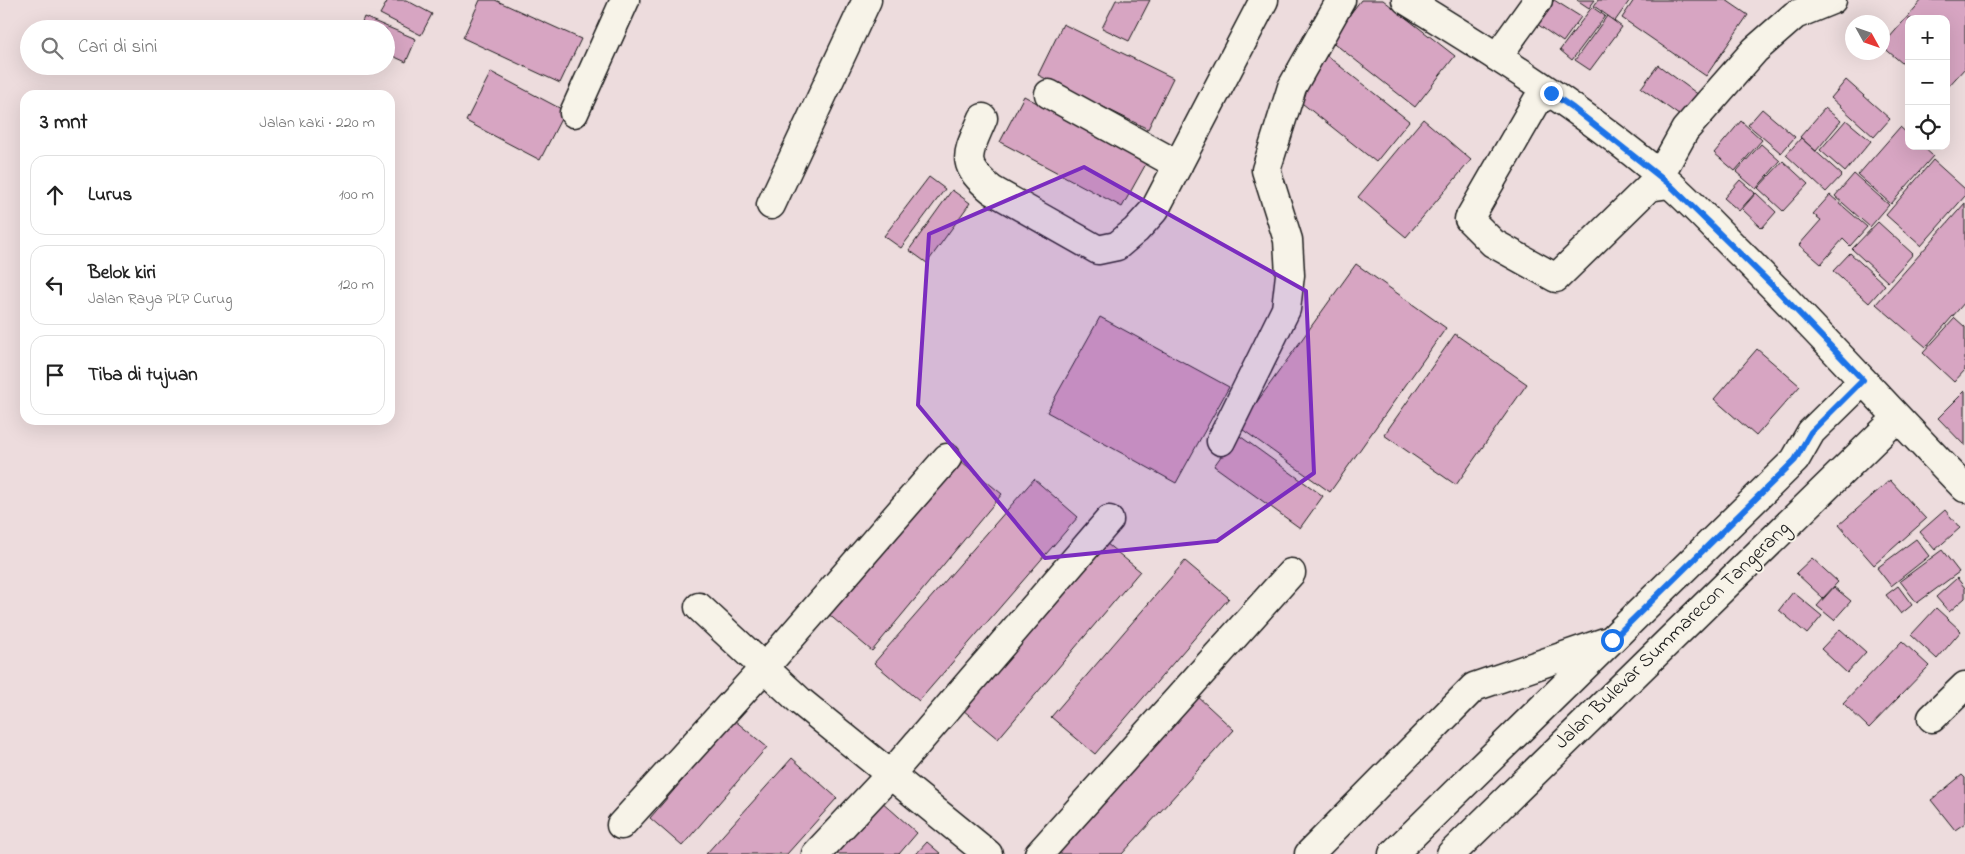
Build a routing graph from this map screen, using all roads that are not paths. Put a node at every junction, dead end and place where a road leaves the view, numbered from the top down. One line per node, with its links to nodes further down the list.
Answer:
1 (625, 0): 11 (street)
2 (867, 0): 15 (street)
3 (1264, 0): 13 (street)
4 (1341, 0): 18 (street)
5 (1406, 0): 8 (street)
6 (1538, 0): 8 (street)
7 (1832, 0): 14 (street)
8 (1497, 56): 9 (street)
9 (1551, 93): 14 (street); 14 (street)
10 (1049, 94): 13 (street)
11 (574, 113)
12 (984, 118): 13 (street)
13 (1178, 165)
14 (1665, 180): 16 (street)
15 (771, 205)
16 (1863, 380): 17 (street); 20 (street, Jalan Bulevar Summarecon Tangerang)
17 (1897, 418): 21 (street, Jalan Bulevar Summarecon Tangerang); 22 (street)
18 (1221, 441)
19 (947, 458): 27 (street)
20 (1795, 460): 21 (street); 26 (street, Jalan Bulevar Summarecon Tangerang)
21 (1824, 488): 37 (street, Jalan Bulevar Summarecon Tangerang)
22 (1965, 488)
23 (1109, 520): 30 (street)
24 (1291, 573): 34 (street)
25 (699, 607): 27 (street)
26 (1612, 640): 35 (street); 36 (street, Jalan Bulevar Summarecon Tangerang)
27 (765, 667): 30 (street); 31 (street)
28 (1965, 686): 29 (street)
29 (1932, 718)
30 (890, 775): 32 (street); 33 (street)
31 (621, 824)
32 (816, 854)
33 (988, 854)
34 (1039, 854)
35 (1309, 854)
36 (1393, 854)
37 (1450, 854)

